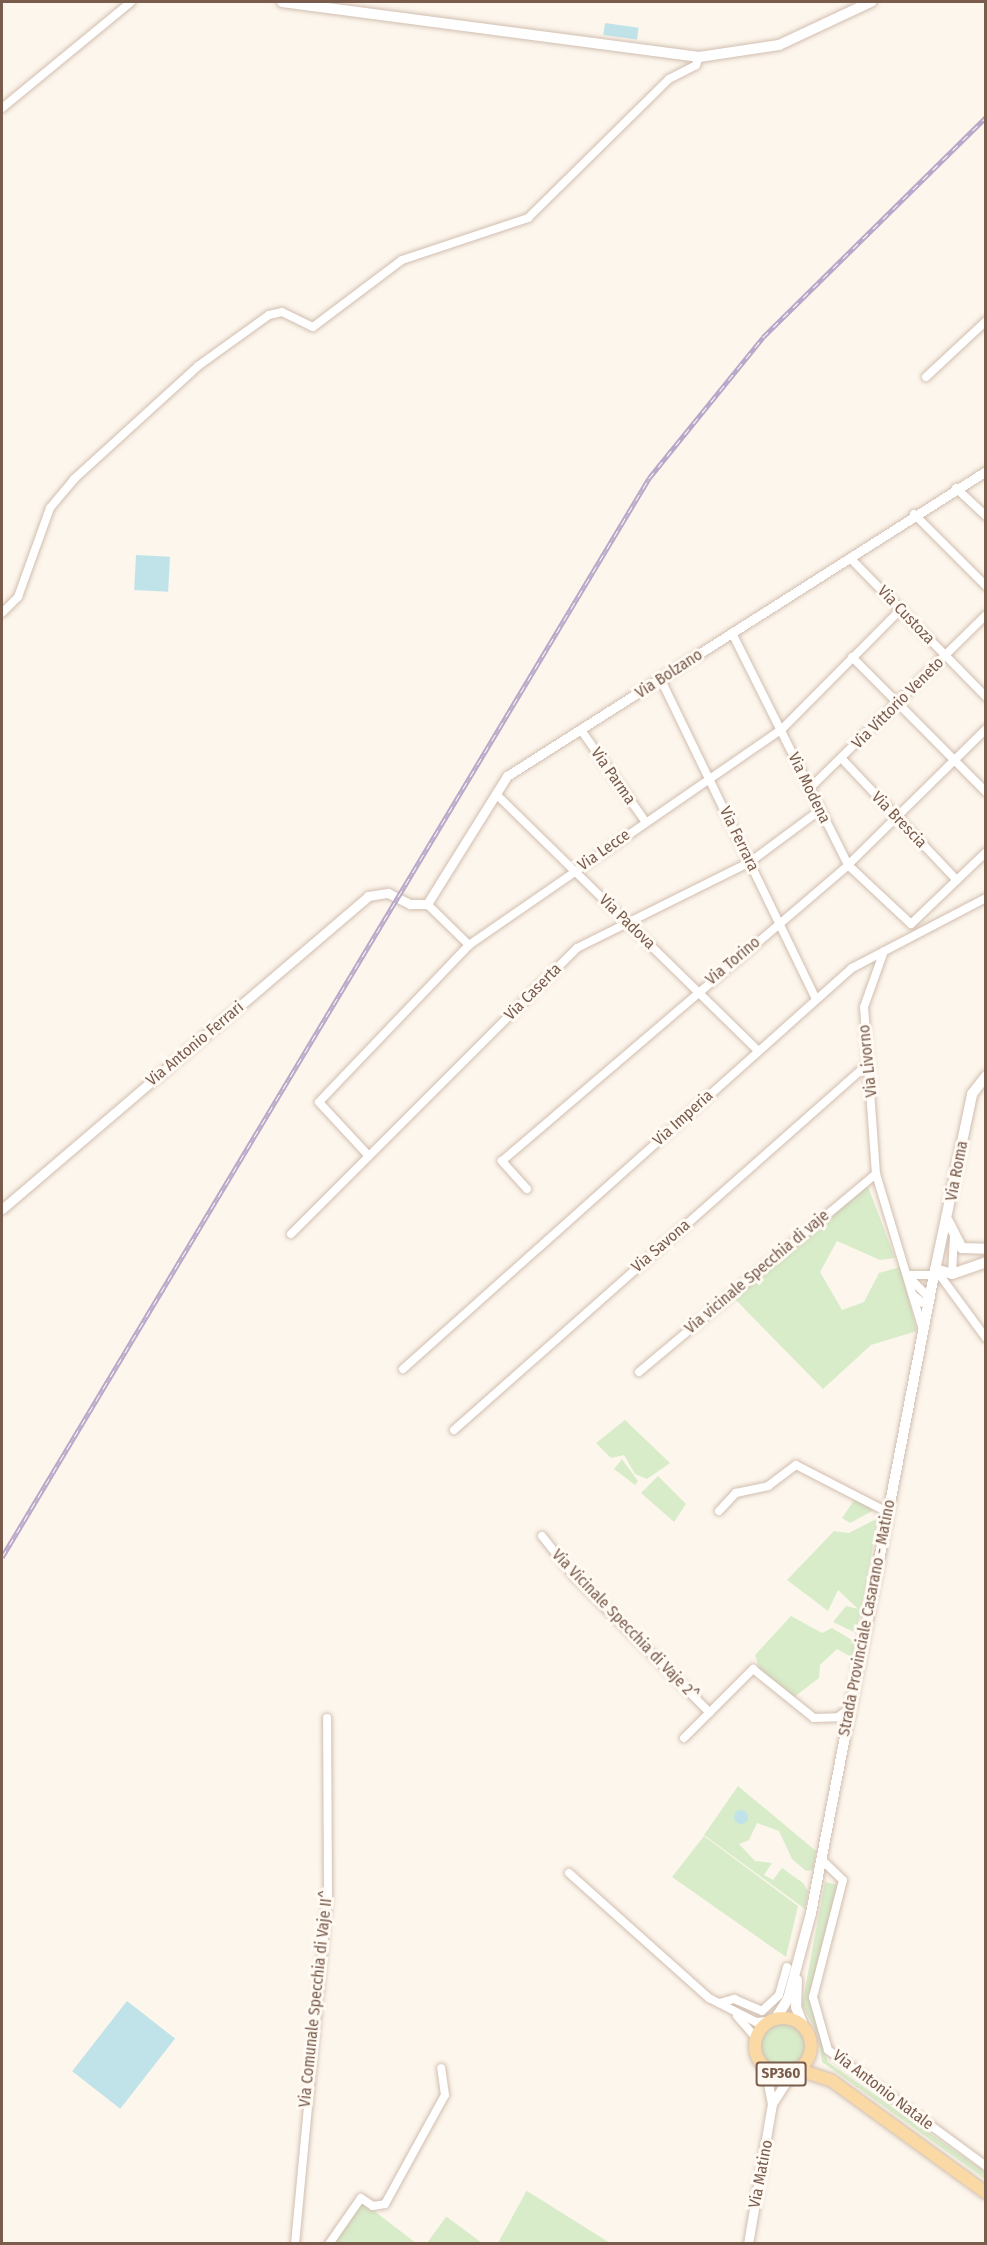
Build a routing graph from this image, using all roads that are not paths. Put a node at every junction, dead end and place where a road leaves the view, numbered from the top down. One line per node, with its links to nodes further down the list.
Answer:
1 (131, 2): 5 (street)
2 (282, 2): 4 (main road)
3 (872, 2): 4 (main road)
4 (699, 57): 15 (street)
5 (2, 108)
6 (986, 321): 7 (street)
7 (926, 377)
8 (986, 471): 9 (street, Via Bolzano)
9 (956, 488): 10 (street, Via Bolzano); 11 (street)
10 (914, 514): 12 (street, Via Bolzano); 13 (street)
11 (986, 516)
12 (851, 559): 14 (street, Via Custoza); 17 (street, Via Bolzano)
13 (986, 586)
14 (900, 610): 18 (street, Via Custoza); 19 (street, Via Lecce)
15 (2, 613)
16 (986, 615): 18 (street, Via Vittorio Veneto)
17 (732, 633): 20 (street, Via Bolzano); 25 (street, Via Modena)
18 (945, 655): 21 (street, Via Custoza); 22 (street, Via Vittorio Veneto)
19 (852, 657): 22 (street); 25 (street, Via Lecce)
20 (661, 680): 24 (street, Via Bolzano); 28 (street, Via Ferrara)
21 (986, 697)
22 (899, 703): 26 (street, Via Vittorio Veneto); 27 (street)
23 (986, 729): 27 (street, Via Torino)
24 (580, 730): 31 (street, Via Bolzano); 34 (street, Via Parma)
25 (781, 730): 28 (street, Via Lecce); 29 (street, Via Modena)
26 (842, 759): 29 (street, Via Vittorio Veneto); 33 (street, Via Brescia)
27 (953, 759): 30 (street); 33 (street, Via Torino)
28 (709, 778): 34 (street, Via Lecce); 36 (street, Via Ferrara)
29 (809, 789): 32 (street, Via Modena)
30 (986, 792)
31 (496, 794): 38 (street, Via Padova); 41 (street, Via Bolzano)
32 (820, 810): 36 (street, Via Caserta); 37 (street, Via Modena)
33 (896, 817): 37 (street, Via Torino); 39 (street, Via Brescia)
34 (645, 821): 38 (street, Via Lecce)
35 (986, 852): 39 (street)
36 (750, 862): 42 (street, Via Ferrara); 43 (street, Via Caserta)
37 (848, 865): 39 (street, Via Modena); 42 (street, Via Torino)
38 (574, 870): 43 (street, Via Padova); 44 (street, Via Lecce)
39 (957, 880)
40 (986, 898): 45 (street, Via Imperia)
41 (427, 904): 44 (street); 54 (street, Via Antonio Ferrari)
42 (779, 922): 46 (street, Via Torino); 47 (street, Via Ferrara)
43 (628, 923): 46 (street, Via Padova); 51 (street, Via Caserta)
44 (469, 945): 51 (street, Via Lecce)
45 (884, 951): 47 (street, Via Imperia); 49 (street, Via Livorno)
46 (696, 990): 48 (street, Via Padova); 53 (street, Via Torino)
47 (816, 999): 48 (street, Via Imperia)
48 (758, 1051): 67 (street, Via Imperia)
49 (869, 1063): 52 (street, Via Livorno); 69 (street, Via Savona)
50 (986, 1076): 55 (main road, Via Roma)
51 (368, 1155): 56 (street, Via Caserta)
52 (876, 1174): 61 (street, Via Livorno); 68 (street, Via vicinale Specchia di vaje)
53 (527, 1189)
54 (2, 1209)
55 (948, 1221): 57 (main road); 60 (main road, Via Roma)
56 (291, 1234)
57 (954, 1237): 58 (main road); 62 (street)
58 (986, 1249)
59 (986, 1262): 62 (main road)
60 (935, 1272): 61 (street); 62 (main road); 64 (main road, Strada Provinciale Casarano - Matino / SP360); 66 (street)
61 (906, 1274): 63 (street, Via Livorno); 64 (street)
62 (952, 1274)
63 (912, 1293): 64 (street); 65 (street, Via Livorno)
64 (930, 1299): 65 (main road, Strada Provinciale Casarano - Matino / SP360)
65 (923, 1330): 71 (main road, Strada Provinciale Casarano - Matino / SP360)
66 (986, 1338)
67 (403, 1369)
68 (639, 1372)
69 (453, 1430)
70 (719, 1511): 71 (street)
71 (887, 1512): 73 (main road, Strada Provinciale Casarano - Matino / SP360)
72 (542, 1536): 74 (street, Via Vicinale Specchia di Vaje 2^)
73 (849, 1709): 74 (street, Via Vicinale Specchia di Vaje 2^); 77 (main road, Strada Provinciale Casarano - Matino / SP360)
74 (710, 1713): 76 (street, Via Vicinale Specchia di Vaje 2^)
75 (327, 1718): 92 (street, Via Comunale Specchia di Vaje II^)
76 (684, 1738)
77 (822, 1860): 79 (main road, Strada Provinciale Casarano - Matino / SP360); 90 (street, Via Antonio Natale)
78 (569, 1873): 80 (street)
79 (792, 1967): 80 (street); 81 (main road, Strada Provinciale Casarano - Matino / SP360); 82 (main road, Strada Provinciale Casarano - Matino / SP360)
80 (723, 2005): 81 (street); 83 (street)
81 (772, 2020): 82 (main road); 83 (main road, Strada Provinciale Casarano - Matino / SP360)
82 (803, 2025): 84 (main road, Strada Provinciale Casarano - Matino / SP360)
83 (756, 2038): 86 (main road, SP360)
84 (811, 2050): 87 (main road, SP360); 88 (main road, Strada Provinciale Casarano - Matino)
85 (441, 2068): 93 (street)
86 (765, 2068): 87 (main road, SP360); 89 (street, Via Matino)
87 (795, 2072): 88 (main road); 89 (street, Via Matino)
88 (832, 2081): 91 (main road)
89 (772, 2104): 94 (street, Via Matino)
90 (986, 2166)
91 (986, 2193)
92 (295, 2244)
93 (329, 2244)
94 (748, 2244)

